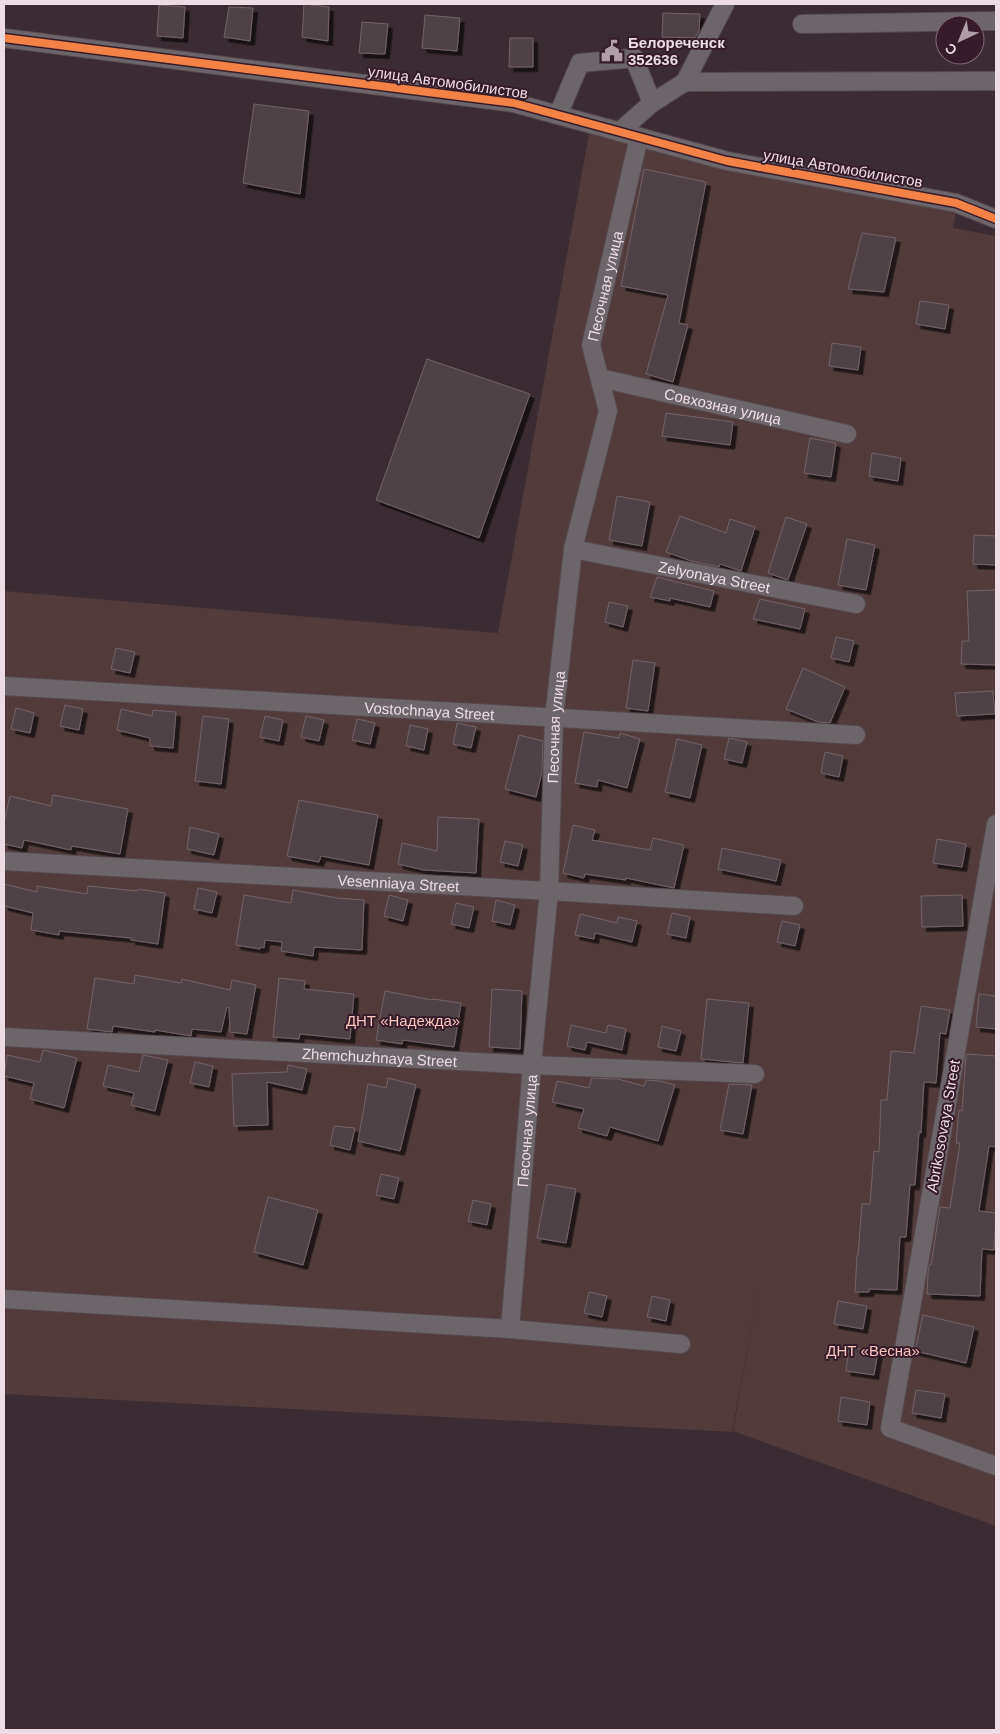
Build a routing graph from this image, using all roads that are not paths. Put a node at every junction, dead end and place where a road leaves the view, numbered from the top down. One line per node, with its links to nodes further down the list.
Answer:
1 (726, 4): 6 (street)
2 (996, 21): 3 (street)
3 (802, 24)
4 (4, 38): 8 (street, улица Автомобилистов)
5 (996, 81): 6 (street)
6 (685, 82): 7 (street)
7 (652, 102): 8 (street); 9 (street)
8 (558, 115): 9 (street, улица Автомобилистов)
9 (619, 132): 10 (street, улица Автомобилистов)
10 (639, 137): 11 (street, улица Автомобилистов); 12 (street, Песочная улица)
11 (996, 219)
12 (600, 378): 13 (street, Совхозная улица); 14 (street, Песочная улица)
13 (847, 434)
14 (573, 549): 15 (street, Zelyonaya Street); 17 (street, Песочная улица)
15 (856, 604)
16 (4, 686): 17 (street, Vostochnaya Street)
17 (554, 718): 18 (street, Vostochnaya Street); 21 (street, Песочная улица)
18 (856, 735)
19 (996, 824): 29 (street, Abrikosovaya Street)
20 (4, 860): 21 (street, Vesenniaya Street)
21 (549, 891): 22 (street, Vesenniaya Street); 24 (street, Песочная улица)
22 (794, 906)
23 (4, 1037): 24 (street, Zhemchuzhnaya Street)
24 (532, 1065): 25 (street, Zhemchuzhnaya Street); 27 (street, Песочная улица)
25 (755, 1074)
26 (4, 1298): 27 (street)
27 (510, 1329): 28 (street)
28 (681, 1344)
29 (996, 1466)

